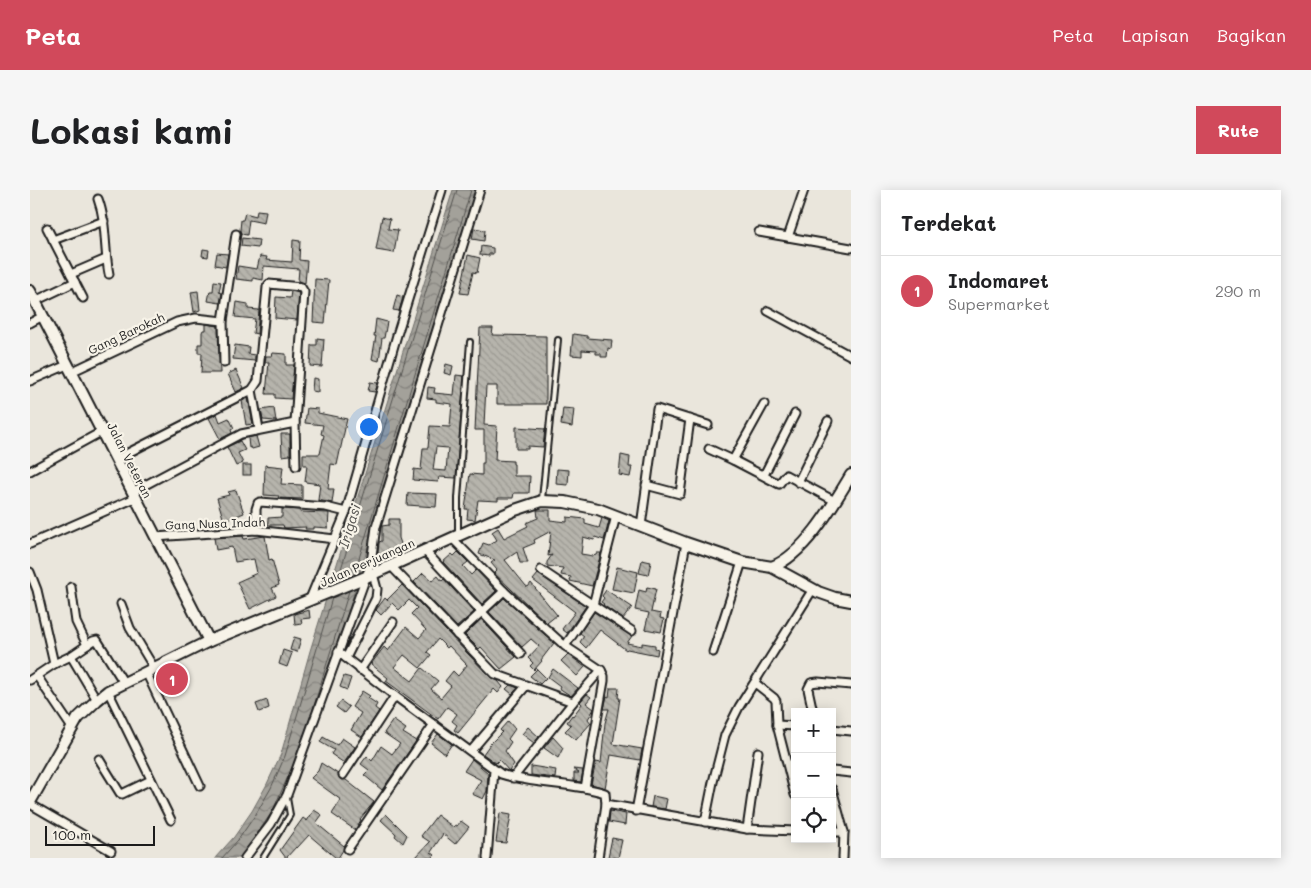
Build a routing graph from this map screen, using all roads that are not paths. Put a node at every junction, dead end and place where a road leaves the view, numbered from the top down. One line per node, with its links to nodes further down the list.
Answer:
1 (442, 190): 50 (street)
2 (480, 190): 65 (street)
3 (804, 190): 9 (street)
4 (98, 198): 5 (street)
5 (104, 221): 10 (street); 12 (street)
6 (47, 228): 10 (street)
7 (759, 232): 9 (street)
8 (236, 234): 21 (street)
9 (788, 237): 11 (street)
10 (53, 240): 13 (street)
11 (851, 248)
12 (106, 259): 13 (street); 14 (street)
13 (71, 274): 15 (street)
14 (109, 274)
15 (76, 282): 17 (street); 18 (street)
16 (30, 291): 18 (main road, Jalan Veteran)
17 (83, 298)
18 (35, 301): 20 (main road, Jalan Veteran)
19 (768, 311): 25 (street)
20 (43, 316): 22 (street); 27 (main road, Jalan Veteran)
21 (223, 321): 26 (street); 27 (street, Gang Barokah)
22 (30, 323)
23 (558, 340): 48 (lane)
24 (470, 342): 55 (lane)
25 (851, 356)
26 (224, 363)
27 (69, 368): 28 (street, Gang Barokah); 37 (main road, Jalan Veteran)
28 (30, 381)
29 (252, 390): 34 (street); 36 (street); 39 (street)
30 (764, 404): 40 (street)
31 (795, 414): 43 (street)
32 (690, 419): 35 (street); 46 (street); 46 (street)
33 (828, 421): 45 (street)
34 (295, 423): 36 (street); 41 (street)
35 (708, 425)
36 (259, 429): 47 (street)
37 (101, 432): 39 (main road, Jalan Veteran); 42 (street)
38 (709, 449): 40 (street)
39 (116, 459): 47 (main road, Jalan Veteran)
40 (733, 460): 43 (street)
41 (296, 466)
42 (30, 471)
43 (764, 475): 45 (street)
44 (851, 475): 49 (main road)
45 (798, 482): 49 (street)
46 (646, 485): 52 (street)
47 (134, 495): 54 (main road, Jalan Veteran); 58 (street)
48 (542, 501): 51 (main road, Jalan Perjuangan); 55 (main road, Jalan Perjuangan)
49 (835, 502): 62 (main road)
50 (346, 512): 53 (street); 56 (street)
51 (616, 516): 52 (main road, Jalan Perjuangan); 72 (street)
52 (641, 526): 57 (main road, Jalan Perjuangan)
53 (256, 530): 54 (street, Gang Nusa Indah); 56 (street, Gang Nusa Indah)
54 (155, 537): 77 (main road, Jalan Veteran)
55 (455, 537): 59 (main road, Jalan Perjuangan); 68 (street)
56 (335, 539): 69 (street)
57 (686, 543): 60 (main road, Jalan Perjuangan); 122 (street)
58 (30, 544)
59 (424, 550): 61 (main road, Jalan Perjuangan); 73 (street)
60 (742, 562): 62 (main road, Jalan Perjuangan); 81 (street)
61 (391, 566): 65 (main road, Jalan Perjuangan); 76 (street)
62 (772, 567): 67 (main road, Jalan Perjuangan)
63 (541, 570): 72 (street)
64 (30, 572): 85 (street)
65 (368, 576): 69 (main road, Jalan Perjuangan); 80 (street); 84 (street)
66 (71, 587): 78 (street)
67 (813, 589): 70 (main road, Jalan Perjuangan); 92 (street)
68 (504, 591): 73 (street); 79 (street)
69 (309, 601): 77 (main road, Jalan Perjuangan)
70 (851, 602)
71 (121, 604): 86 (street)
72 (593, 605): 75 (street); 79 (street)
73 (481, 612): 76 (street); 82 (street)
74 (393, 622): 87 (street)
75 (632, 631)
76 (457, 635): 94 (street)
77 (209, 641): 86 (main road, Jalan Perjuangan)
78 (87, 645): 83 (street); 91 (street)
79 (565, 646): 88 (street)
80 (338, 652): 84 (street); 118 (street)
81 (713, 652)
82 (521, 654)
83 (71, 656): 85 (street); 97 (street)
84 (346, 658): 87 (street)
85 (54, 664): 89 (street)
86 (150, 670): 91 (main road, Jalan Perjuangan); 116 (street)
87 (360, 670): 96 (street)
88 (601, 670): 98 (street); 117 (street)
89 (37, 676): 90 (street); 103 (street)
90 (30, 680)
91 (124, 683): 95 (main road, Jalan Perjuangan)
92 (755, 683): 101 (street); 124 (street)
93 (851, 685): 99 (street)
94 (526, 686): 98 (street); 106 (street)
95 (108, 691): 97 (main road, Jalan Perjuangan); 115 (street)
96 (395, 696): 100 (street); 112 (street)
97 (97, 700): 103 (main road, Jalan Perjuangan)
98 (573, 702): 113 (street)
99 (812, 708)
100 (434, 724): 106 (street); 129 (street)
101 (777, 725): 102 (street); 114 (street)
102 (791, 726)
103 (72, 728): 120 (main road, Jalan Perjuangan)
104 (836, 729): 105 (street)
105 (851, 731)
106 (471, 751): 109 (street)
107 (758, 752): 125 (street)
108 (98, 759): 115 (street)
109 (494, 770): 113 (street); 133 (street)
110 (836, 771): 111 (street)
111 (851, 773)
112 (344, 775)
113 (513, 778): 117 (street)
114 (791, 779)
115 (151, 780): 123 (street)
116 (200, 786)
117 (585, 788): 121 (street)
118 (287, 796): 131 (street); 132 (lane)
119 (835, 798): 128 (street)
120 (30, 803): 130 (street)
121 (606, 804): 122 (street); 134 (street)
122 (636, 811): 124 (street)
123 (171, 820)
124 (705, 822): 125 (street)
125 (747, 829): 126 (street)
126 (791, 831)
127 (836, 832): 128 (street)
128 (844, 832): 135 (street)
129 (348, 849)
130 (111, 850)
131 (245, 858)
132 (264, 858)
133 (488, 858)
134 (598, 858)
135 (843, 858)

